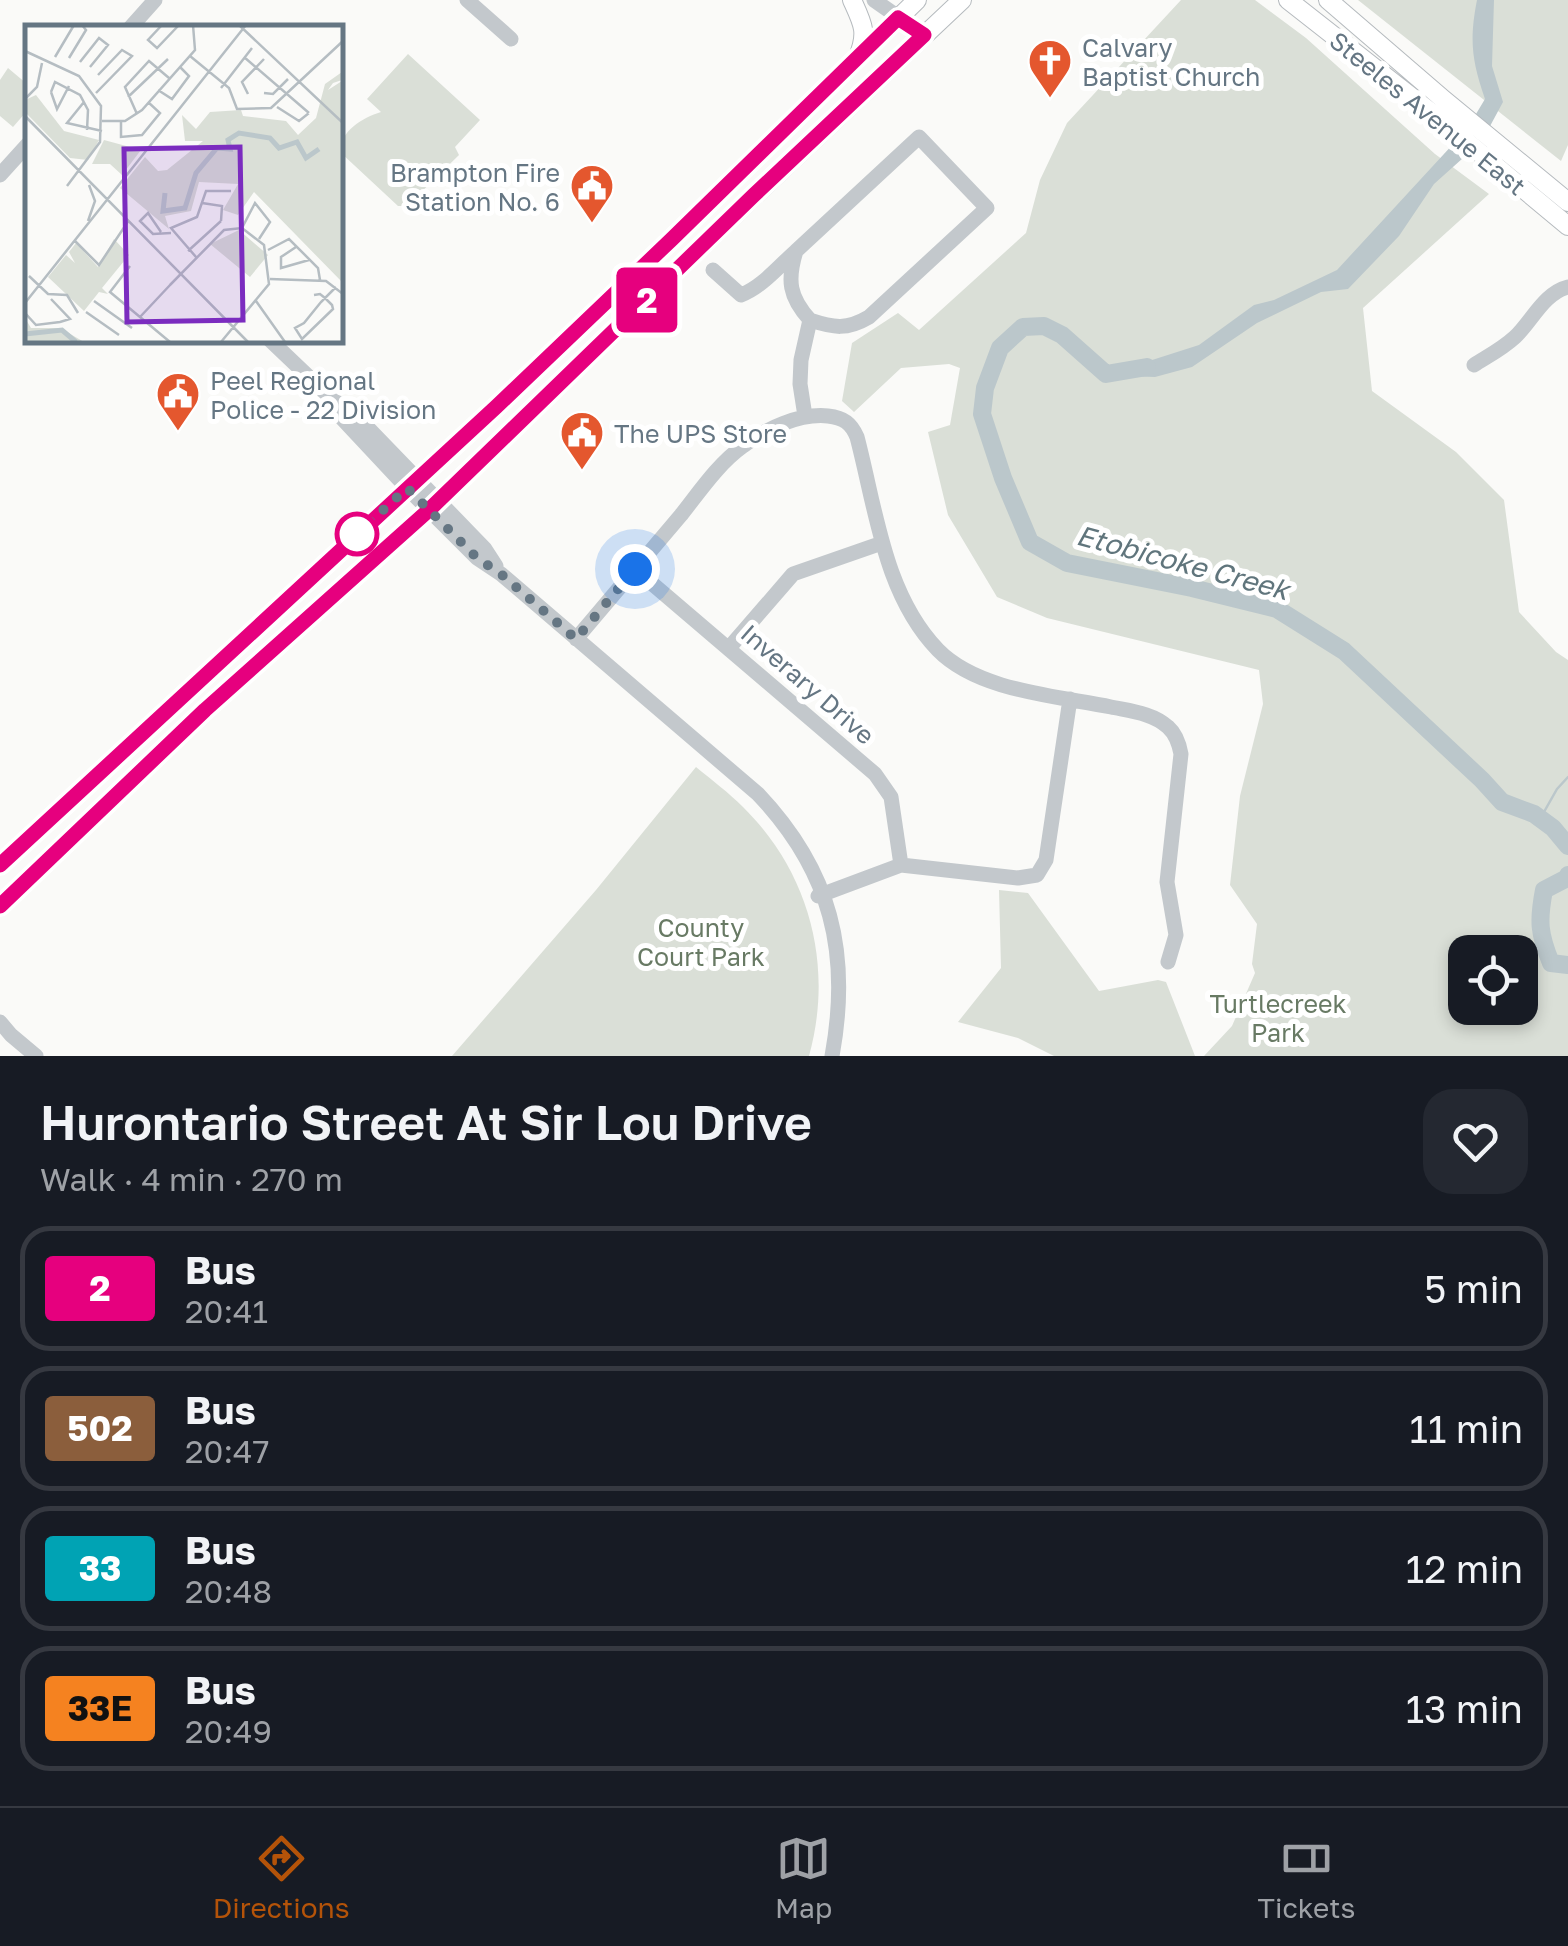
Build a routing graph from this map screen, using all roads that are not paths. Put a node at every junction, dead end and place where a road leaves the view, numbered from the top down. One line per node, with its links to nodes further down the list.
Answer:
1 (155, 0): 10 (street)
2 (467, 0): 12 (street)
3 (852, 0): 13 (main road)
4 (874, 0): 9 (street)
5 (917, 0): 9 (main road)
6 (962, 0): 11 (main road)
7 (1288, 0): 14 (main road, Steeles Avenue East)
8 (1328, 0): 14 (main road, Steeles Avenue East)
9 (898, 18): 11 (street); 13 (main road)
10 (133, 25)
11 (924, 35): 29 (main road)
12 (511, 40)
13 (858, 58): 28 (main road)
14 (1437, 106): 16 (main road, Steeles Avenue East)
15 (25, 147): 17 (street)
16 (1513, 169): 18 (main road, Steeles Avenue East); 19 (main road, Steeles Avenue East)
17 (0, 175)
18 (1568, 202)
19 (1568, 226)
20 (796, 251): 22 (street); 24 (street); 24 (street)
21 (713, 270): 22 (street)
22 (768, 277): 24 (street)
23 (1568, 287): 26 (street)
24 (805, 315): 27 (street)
25 (272, 342): 28 (street)
26 (1474, 365)
27 (805, 416): 30 (street); 31 (street)
28 (412, 483): 29 (street); 35 (main road)
29 (434, 505): 32 (street); 36 (main road)
30 (882, 542): 33 (street); 34 (street)
31 (635, 569): 32 (street); 33 (street, Inverary Drive)
32 (576, 639): 39 (street)
33 (729, 648): 38 (street, Inverary Drive)
34 (1070, 699): 38 (street); 41 (street)
35 (169, 709): 36 (main road); 37 (main road)
36 (187, 727): 40 (main road)
37 (0, 864)
38 (900, 865): 39 (street)
39 (821, 894): 44 (street)
40 (0, 906)
41 (1168, 962)
42 (4, 1029): 43 (street)
43 (36, 1056)
44 (833, 1056)

